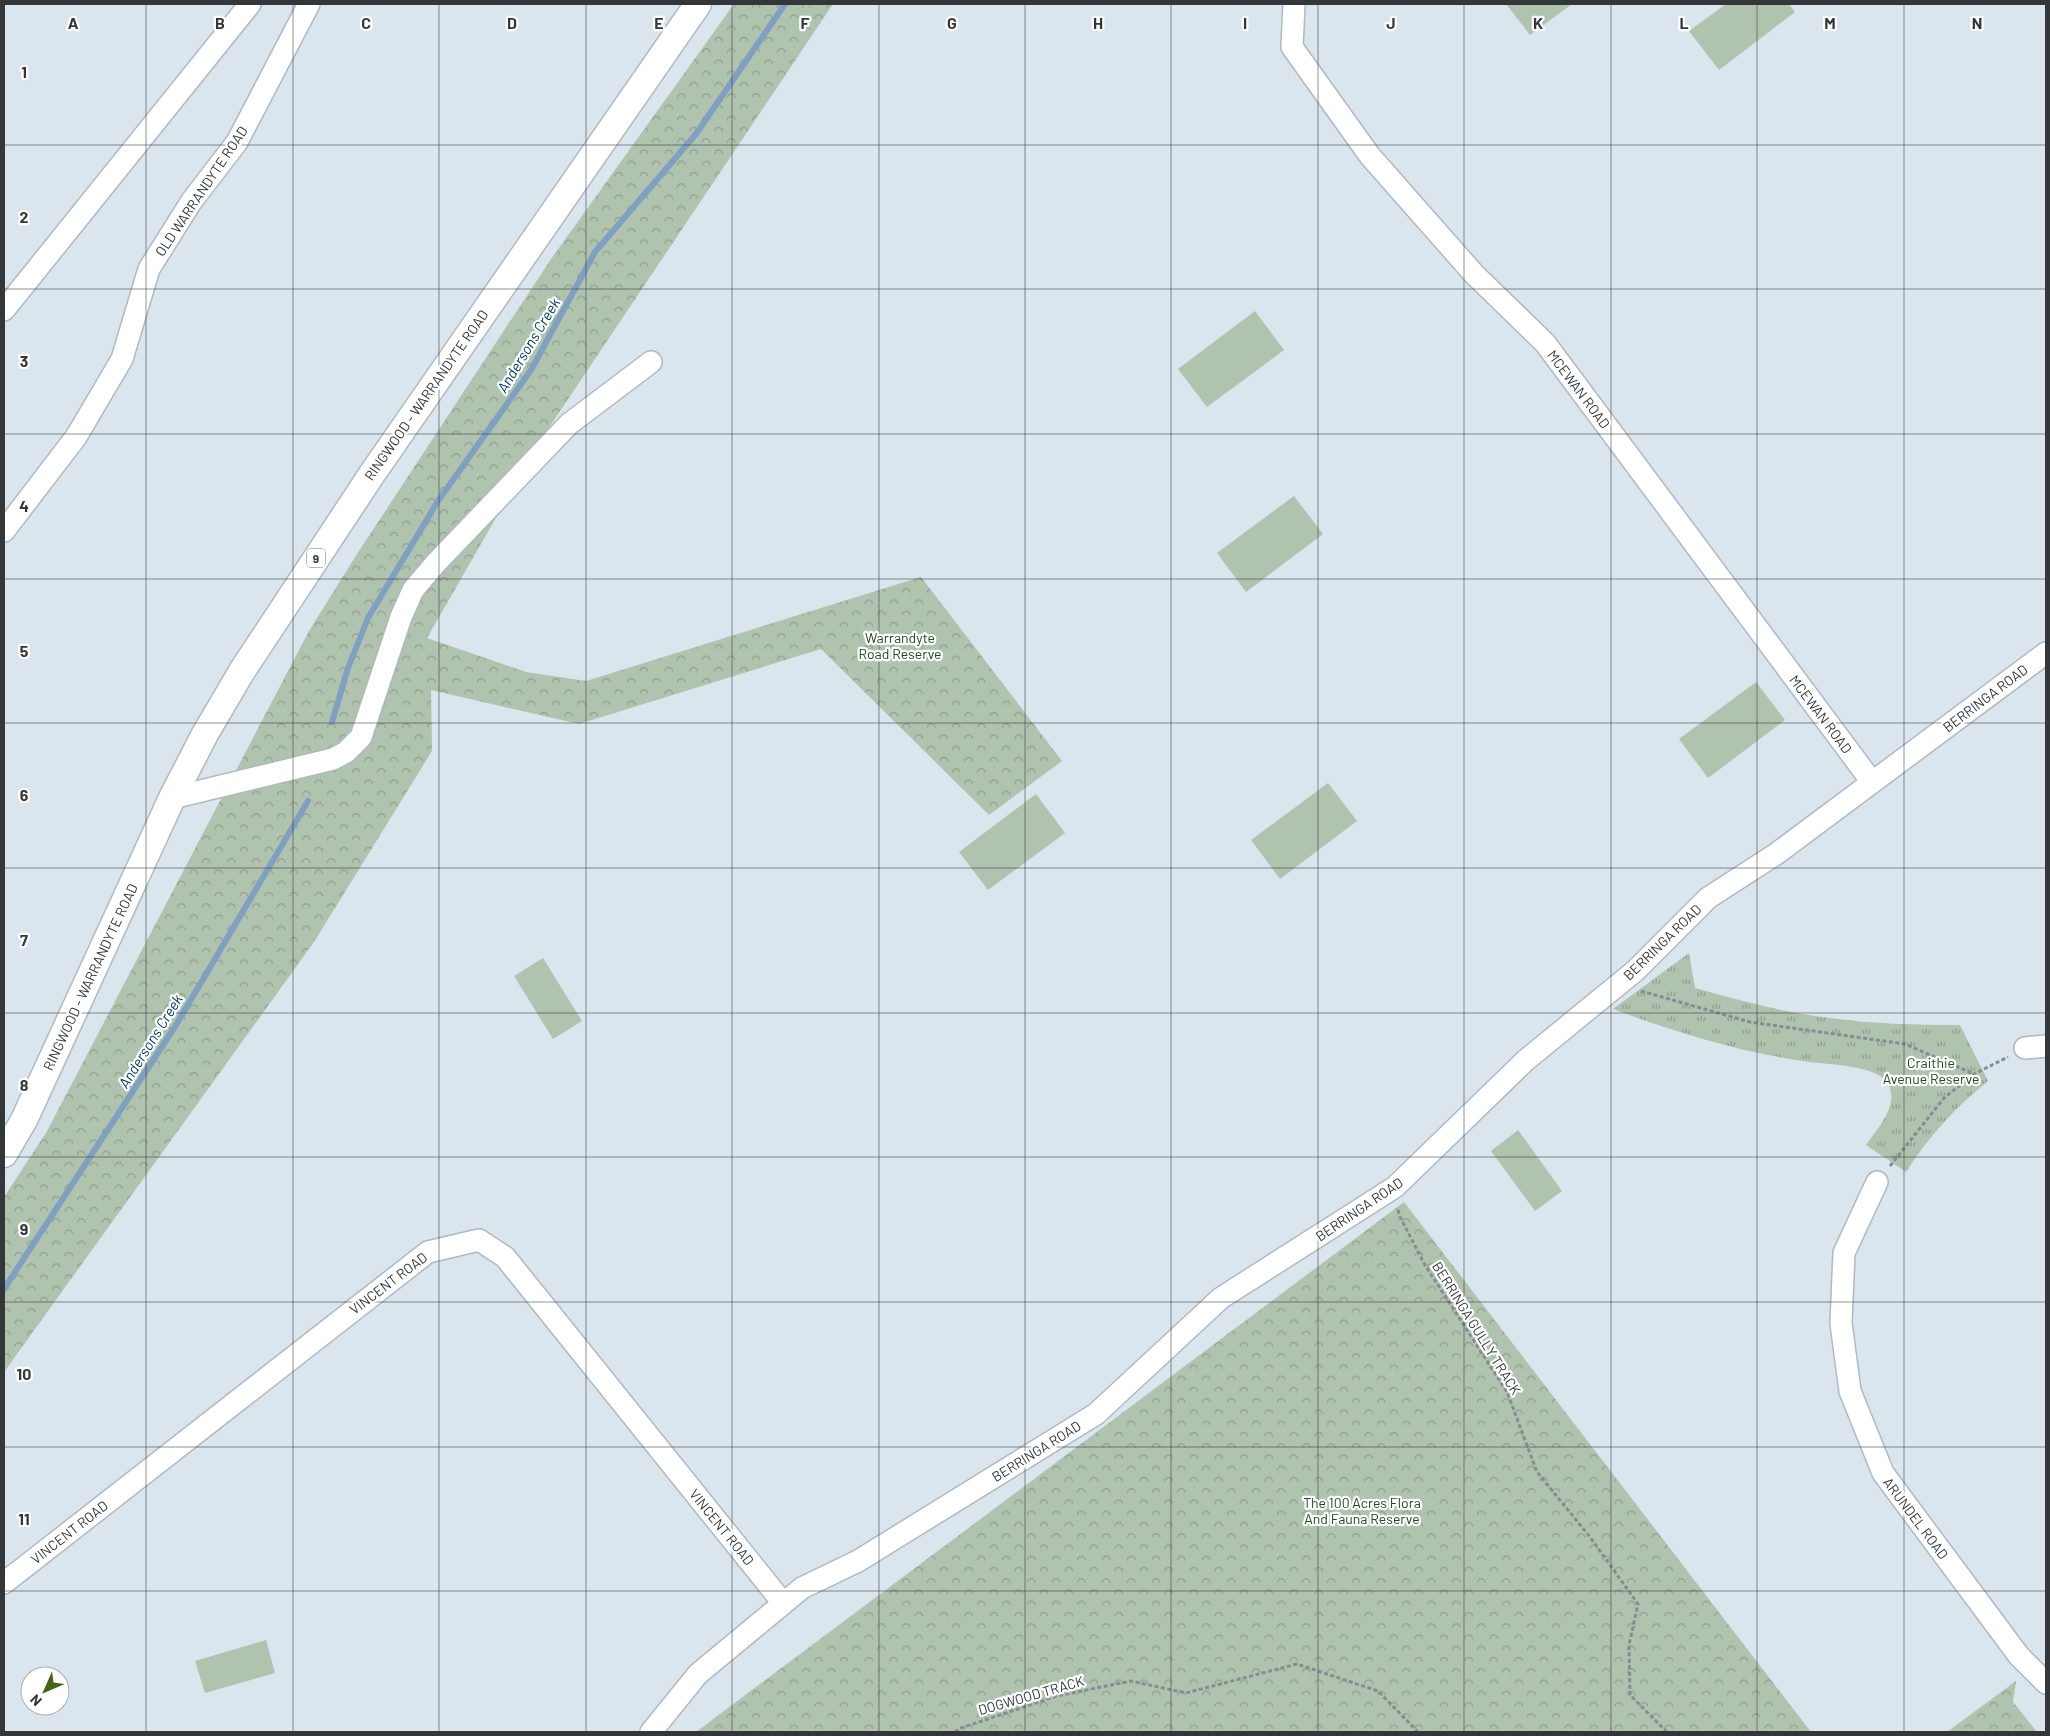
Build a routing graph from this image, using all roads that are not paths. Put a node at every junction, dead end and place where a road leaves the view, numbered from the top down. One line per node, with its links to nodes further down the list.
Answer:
1 (250, 4): 5 (street)
2 (309, 4): 7 (street, OLD WARRANDYTE ROAD)
3 (698, 4): 10 (main road, RINGWOOD - WARRANDYTE ROAD / 9)
4 (1294, 4): 9 (street, MCEWAN ROAD)
5 (4, 310)
6 (651, 362): 10 (street)
7 (4, 531)
8 (2046, 653): 9 (street, BERRINGA ROAD)
9 (1872, 782): 14 (street, BERRINGA ROAD)
10 (172, 798): 11 (main road, RINGWOOD - WARRANDYTE ROAD / 9)
11 (4, 1154)
12 (1877, 1182): 15 (street, ARUNDEL ROAD)
13 (4, 1583): 14 (street, VINCENT ROAD)
14 (783, 1603): 16 (street, BERRINGA ROAD)
15 (2046, 1683)
16 (651, 1732)

